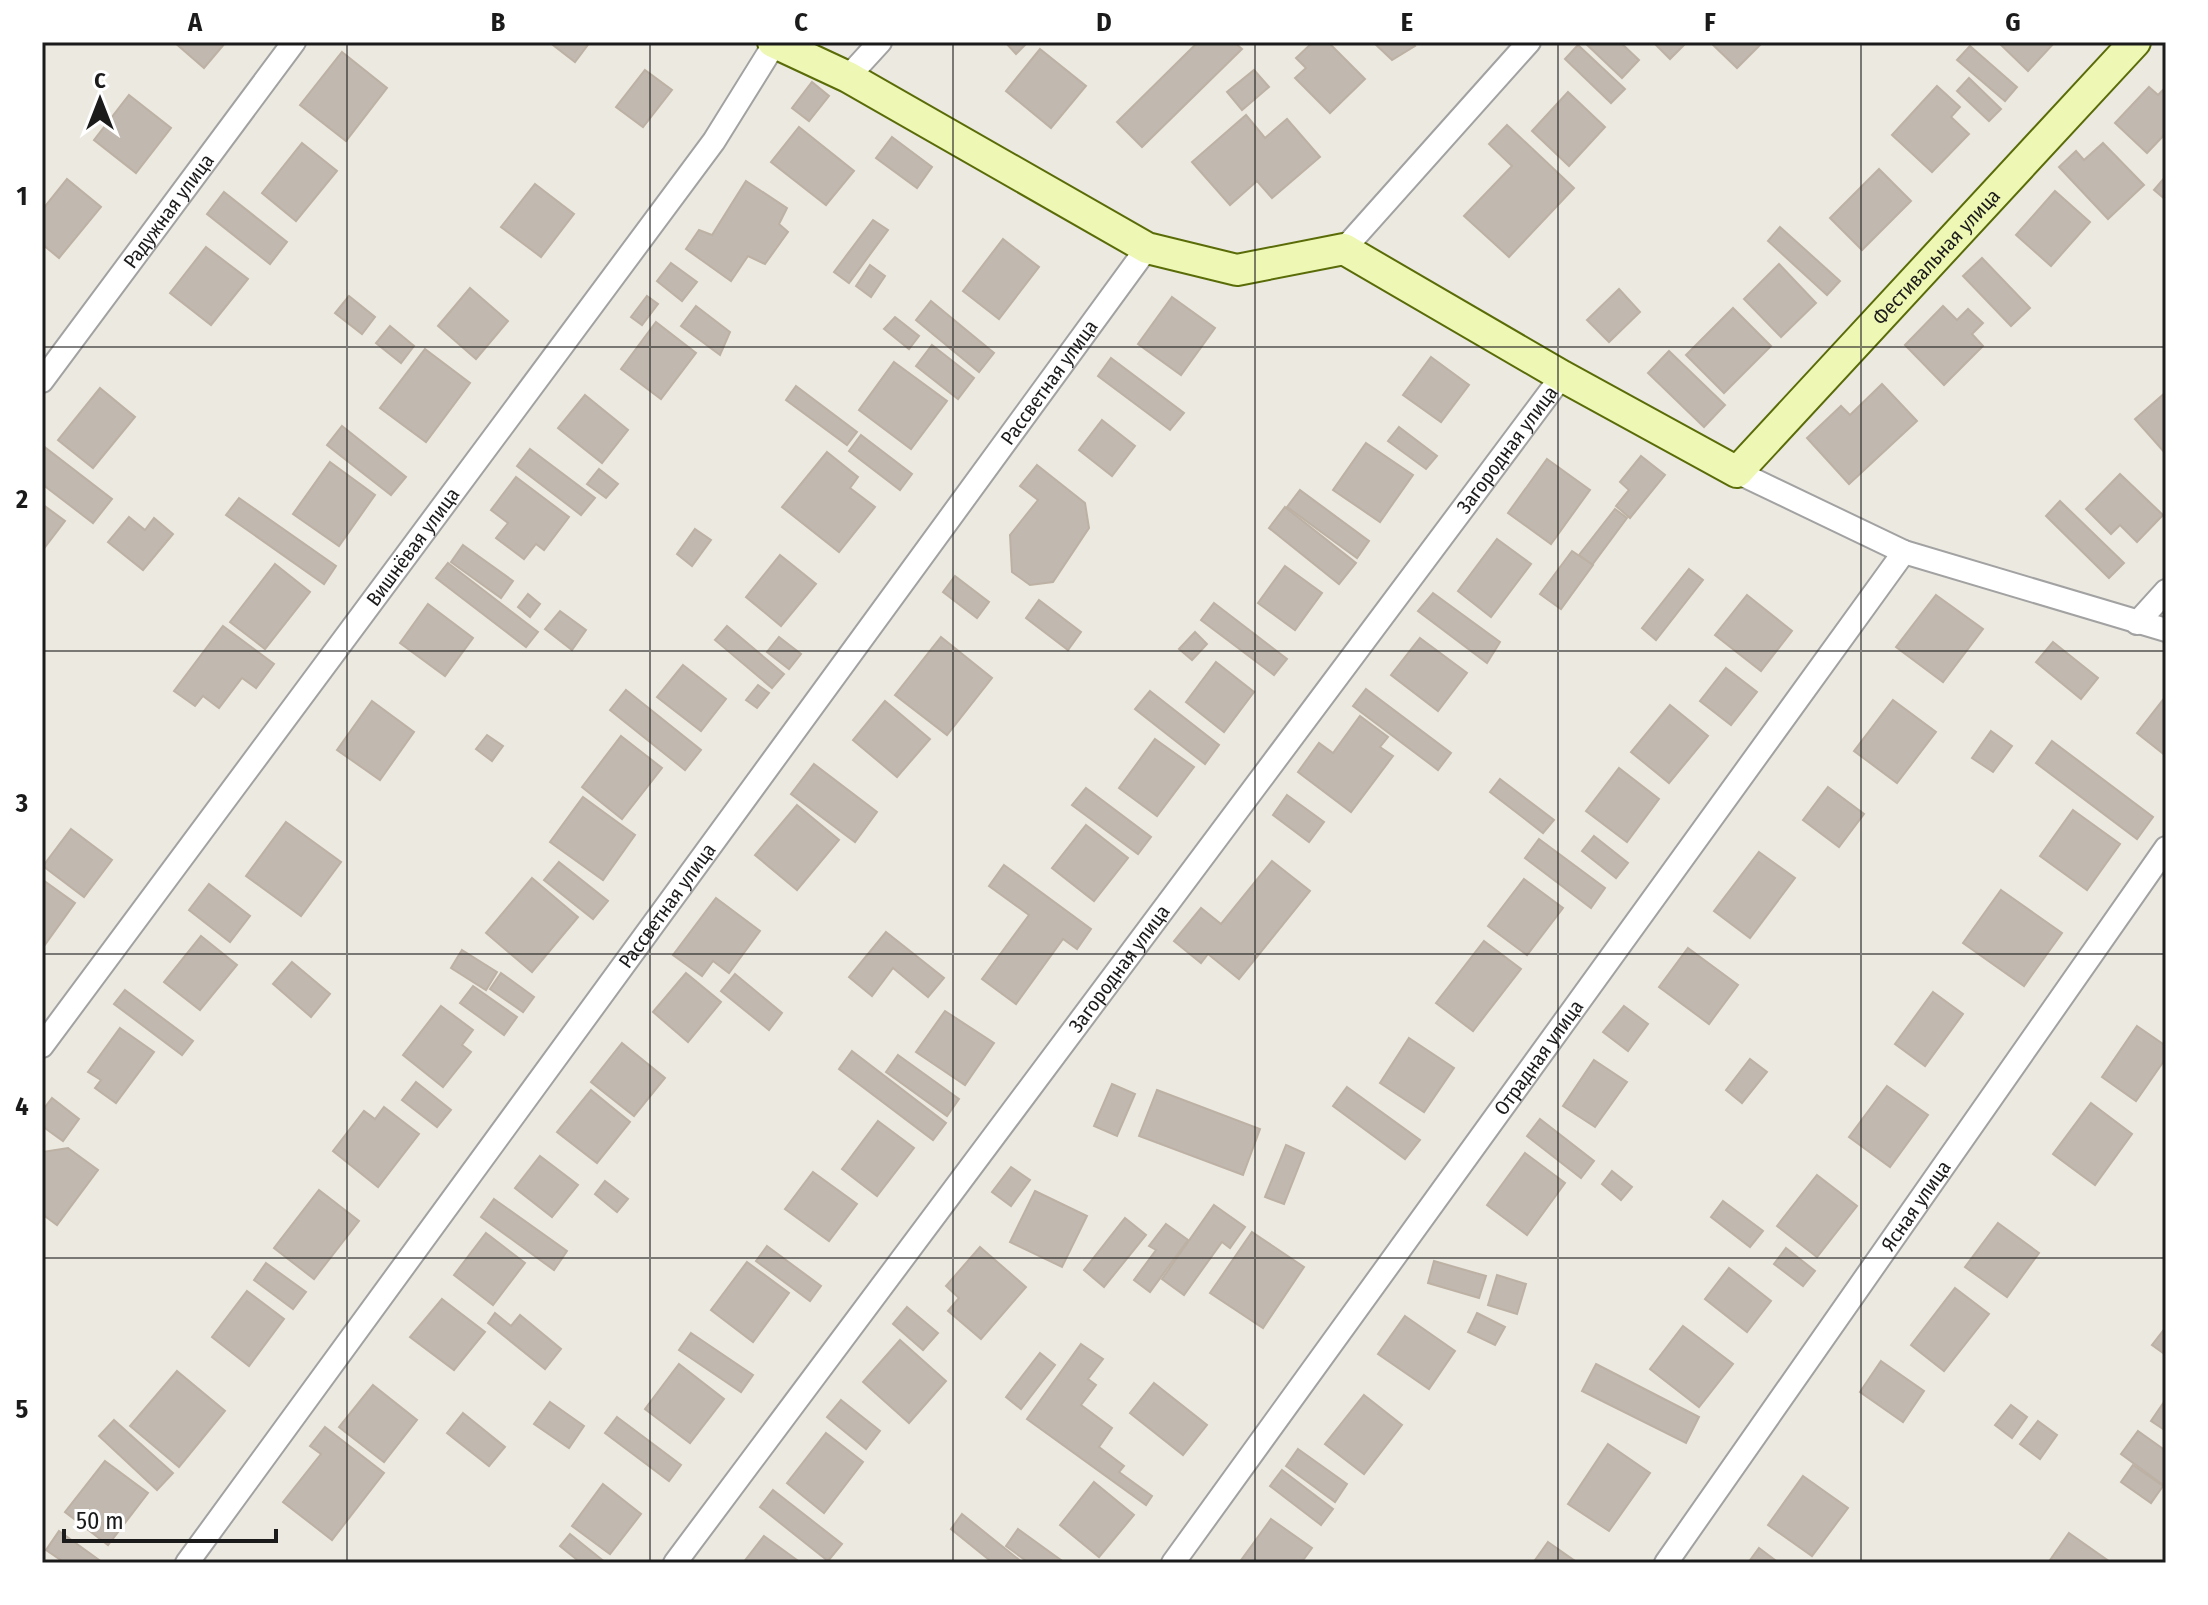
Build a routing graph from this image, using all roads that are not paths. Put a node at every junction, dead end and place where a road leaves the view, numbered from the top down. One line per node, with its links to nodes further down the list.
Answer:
1 (294, 42): 10 (street, Радужная улица)
2 (774, 42): 6 (street); 17 (street, Вишнёвая улица)
3 (880, 42): 6 (street)
4 (1529, 42): 8 (street)
5 (2135, 42): 11 (street, Фестивальная улица)
6 (848, 77): 7 (street)
7 (1147, 248): 8 (street); 18 (street, Рассветная улица)
8 (1344, 249): 9 (street)
9 (1562, 376): 11 (street); 19 (street, Загородная улица)
10 (42, 381)
11 (1737, 472): 12 (street)
12 (1904, 552): 14 (street); 20 (street, Отрадная улица)
13 (2166, 591): 14 (street)
14 (2137, 623): 15 (street)
15 (2166, 630)
16 (2166, 848): 21 (street, Ясная улица)
17 (42, 1046)
18 (187, 1563)
19 (675, 1563)
20 (1173, 1563)
21 (1666, 1563)

